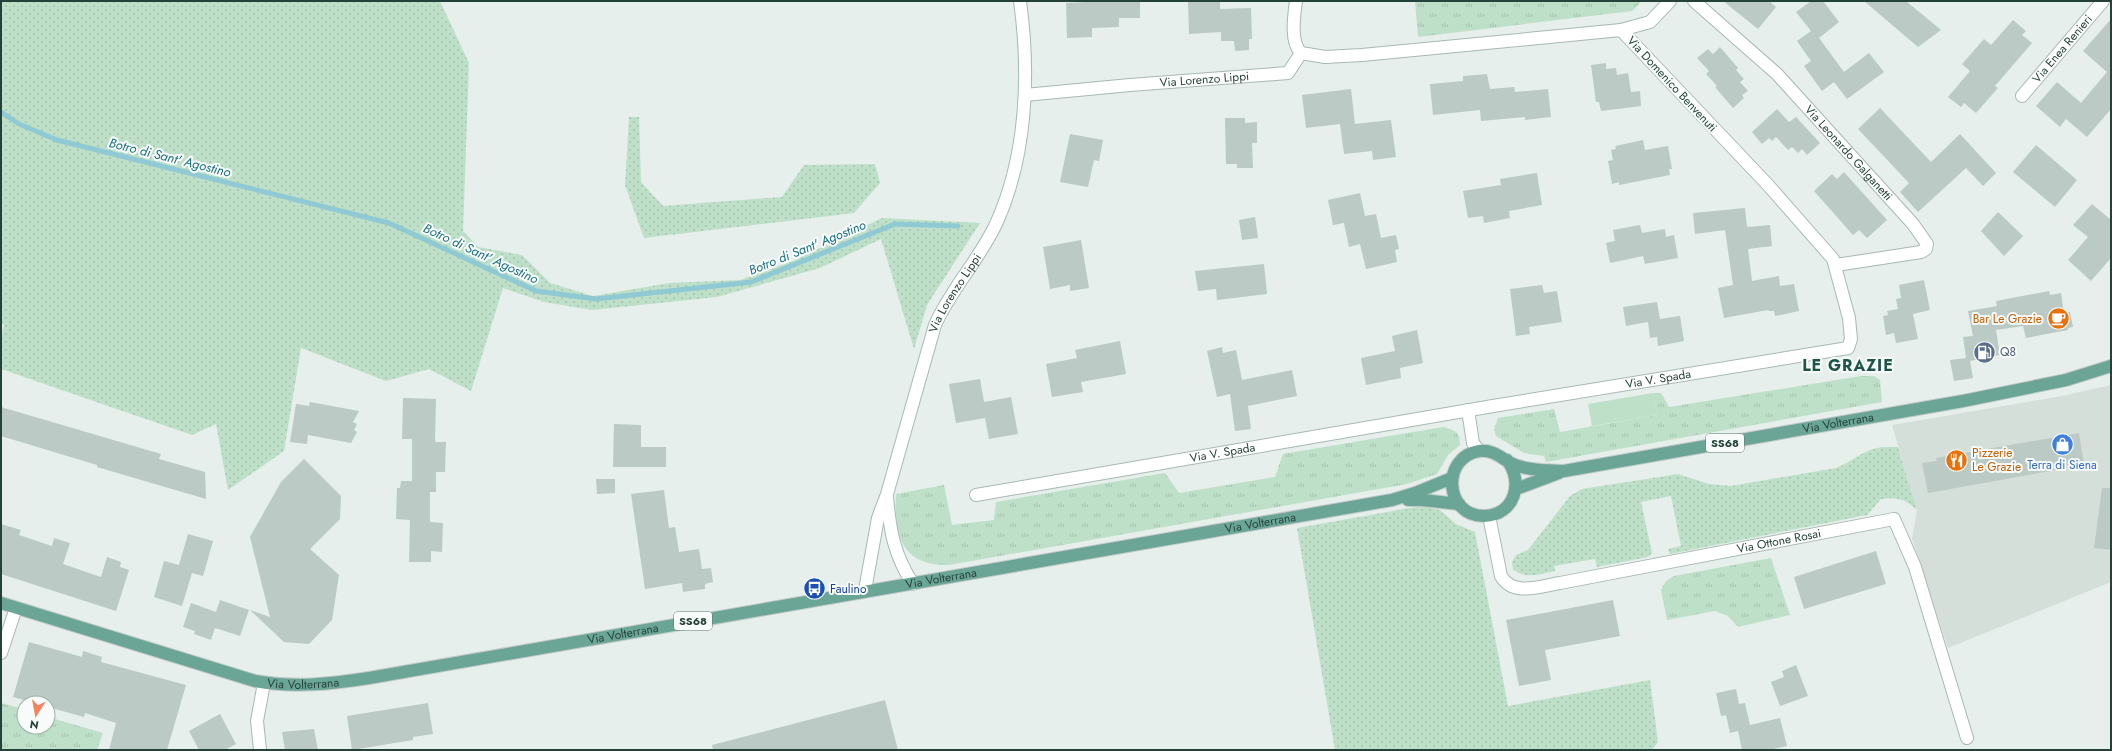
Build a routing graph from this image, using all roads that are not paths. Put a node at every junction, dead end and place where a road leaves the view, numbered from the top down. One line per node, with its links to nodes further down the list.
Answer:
1 (1020, 1): 8 (street, Via Lorenzo Lippi)
2 (1296, 1): 7 (street)
3 (1670, 1): 6 (street)
4 (1694, 1): 10 (street, Via Leonardo Galganetti)
5 (2103, 1): 9 (street, Via Enea Renieri)
6 (1621, 30): 7 (street, Via Domenico Benvenuti); 10 (street, Via Domenico Benvenuti)
7 (1301, 53): 8 (street, Via Lorenzo Lippi)
8 (1025, 95): 19 (street, Via Lorenzo Lippi)
9 (2022, 96)
10 (1836, 265): 11 (street, Via Domenico Benvenuti)
11 (1848, 348): 13 (street, Via V. Spada)
12 (2111, 366): 16 (main road, Via Volterrana / SS68)
13 (1468, 410): 14 (street); 20 (street, Via V. Spada)
14 (1479, 451): 15 (main road, Via Volterrana / SS68); 17 (main road)
15 (1507, 460): 16 (main road, Via Volterrana / SS68); 18 (main road)
16 (1564, 471): 18 (main road, Via Volterrana / SS68)
17 (1452, 478): 21 (main road, Via Volterrana / SS68); 22 (main road)
18 (1516, 489): 23 (main road)
19 (887, 494): 24 (street, Via Lorenzo Lippi); 25 (street, Via Lorenzo Lippi)
20 (976, 495)
21 (1392, 500): 22 (main road, Via Volterrana / SS68); 24 (main road, Via Volterrana / SS68)
22 (1458, 504): 23 (main road, Via Volterrana / SS68)
23 (1490, 516): 30 (street, Via Ottone Rosai)
24 (913, 584): 25 (main road, Via Volterrana / SS68)
25 (865, 590): 29 (main road, Via Volterrana / SS68)
26 (1, 604): 27 (main road, Via Volterrana / SS68)
27 (16, 608): 28 (street); 29 (main road, Via Volterrana / SS68)
28 (1, 653)
29 (264, 683): 31 (street)
30 (1967, 738)
31 (260, 750)

